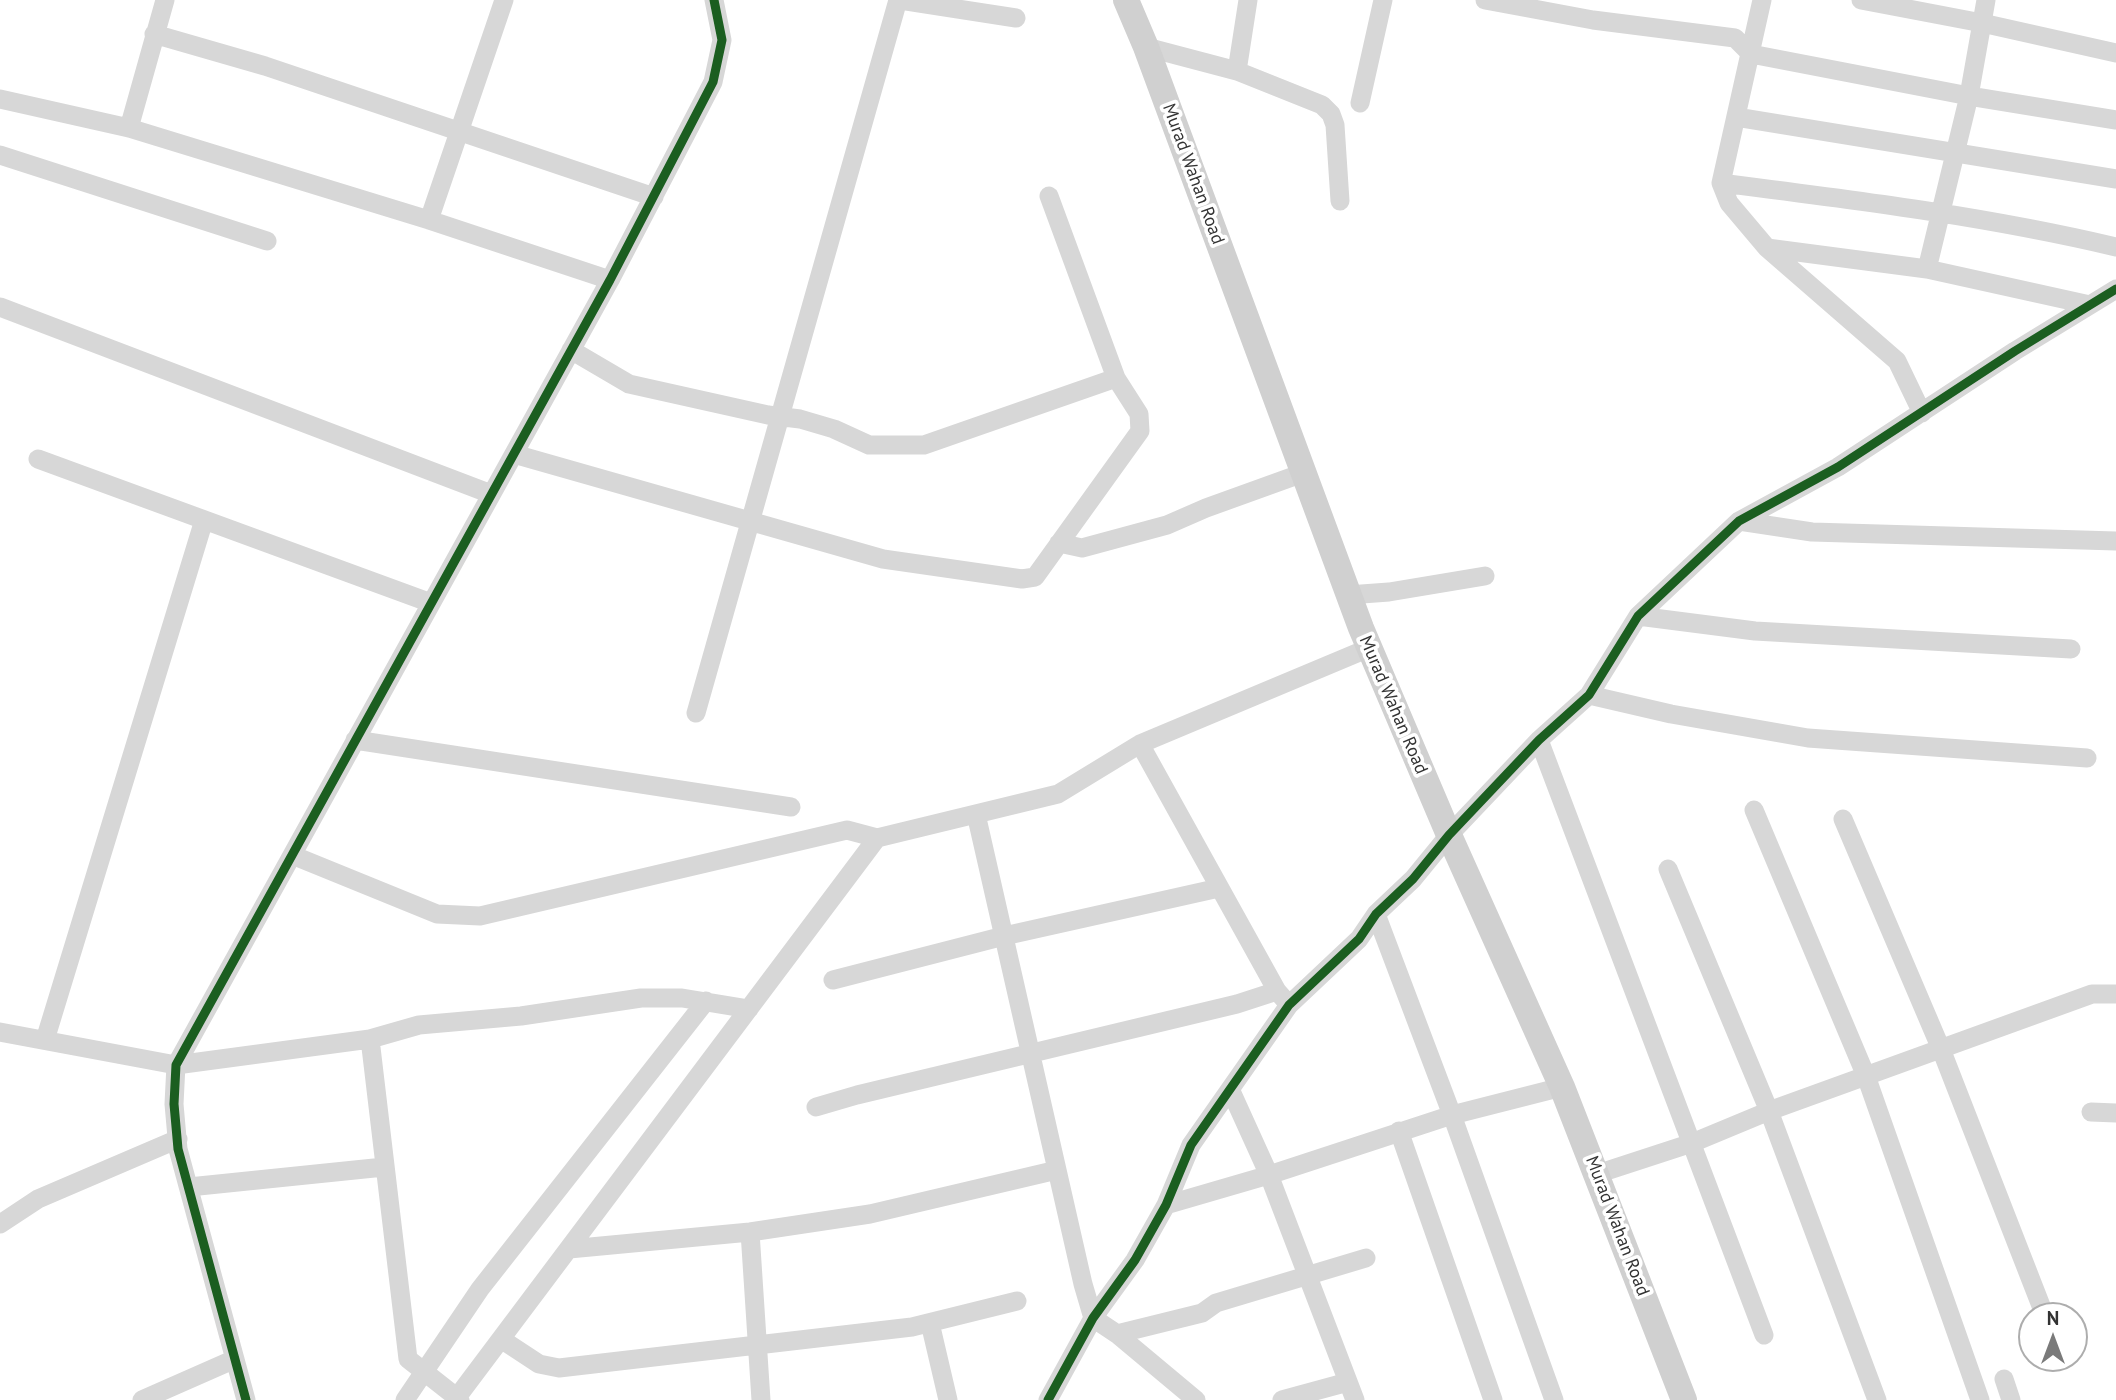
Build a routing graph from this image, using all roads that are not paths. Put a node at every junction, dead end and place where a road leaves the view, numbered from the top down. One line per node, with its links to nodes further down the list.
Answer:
1 (165, 0): 14 (street)
2 (504, 0): 25 (street)
3 (715, 0): 31 (street)
4 (899, 0): 12 (street); 46 (street)
5 (1126, 0): 15 (street, Murad Wahan Road)
6 (1248, 0): 18 (street)
7 (1383, 0): 21 (street)
8 (1485, 0): 17 (street)
9 (1762, 0): 17 (street)
10 (1861, 0): 13 (street)
11 (1986, 0): 13 (street)
12 (1016, 18)
13 (1982, 23): 16 (street); 19 (street)
14 (154, 34): 24 (street); 25 (street)
15 (1146, 47): 18 (street); 49 (street, Murad Wahan Road)
16 (2116, 53)
17 (1751, 54): 19 (street); 22 (street)
18 (1237, 71): 32 (street)
19 (1969, 96): 23 (street); 26 (street)
20 (0, 99): 24 (street)
21 (1360, 103)
22 (1736, 117): 26 (street); 29 (street)
23 (2116, 120)
24 (129, 128): 34 (street)
25 (459, 131): 31 (street); 34 (street)
26 (1955, 153): 28 (street); 33 (street)
27 (0, 155): 35 (street)
28 (2116, 179)
29 (1721, 183): 33 (street); 37 (street)
30 (1049, 196): 44 (street)
31 (654, 197): 39 (street)
32 (1340, 201)
33 (1941, 212): 36 (street); 38 (street)
34 (429, 220): 39 (street)
35 (267, 242)
36 (2116, 247)
37 (1767, 248): 38 (street); 45 (street)
38 (1927, 269): 41 (street)
39 (610, 280): 43 (street)
40 (2116, 289): 41 (street)
41 (2090, 305): 45 (street)
42 (0, 307): 50 (street)
43 (571, 350): 46 (street); 47 (street)
44 (1116, 378): 46 (street); 55 (street)
45 (1922, 413): 53 (street)
46 (781, 416): 52 (street)
47 (514, 454): 50 (street); 52 (street)
48 (38, 458): 51 (street)
49 (1303, 473): 55 (street); 57 (street, Murad Wahan Road)
50 (491, 494): 58 (street)
51 (204, 520): 58 (street); 86 (street)
52 (751, 520): 55 (street); 63 (street)
53 (1739, 521): 54 (street); 59 (street)
54 (2116, 541)
55 (1059, 543)
56 (1485, 576): 57 (street)
57 (1348, 595): 60 (street, Murad Wahan Road)
58 (431, 603): 64 (street)
59 (1638, 616): 61 (street); 62 (street)
60 (1369, 648): 66 (street); 72 (street, Murad Wahan Road)
61 (2071, 649)
62 (1589, 695): 65 (street); 67 (street)
63 (696, 713)
64 (355, 740): 68 (street); 74 (street)
65 (1539, 740): 72 (street); 100 (street)
66 (1140, 744): 70 (street); 76 (street)
67 (2087, 758)
68 (791, 807)
69 (1754, 810): 90 (street)
70 (976, 814): 73 (street); 78 (street)
71 (1843, 819): 87 (street)
72 (1448, 835): 77 (street); 91 (street, Murad Wahan Road)
73 (877, 838): 74 (street); 83 (street)
74 (292, 855): 89 (street)
75 (1668, 869): 94 (street)
76 (1219, 888): 78 (street); 81 (street)
77 (1376, 914): 81 (street); 97 (street)
78 (1004, 936): 79 (street); 88 (street)
79 (833, 980)
80 (2116, 994): 87 (street)
81 (1283, 998): 88 (street); 92 (street)
82 (706, 1001): 83 (street); 85 (street); 121 (street)
83 (749, 1009): 109 (street)
84 (0, 1032): 86 (street)
85 (370, 1039): 89 (street); 101 (street)
86 (45, 1040): 89 (street)
87 (1941, 1049): 90 (street); 113 (street)
88 (1031, 1055): 93 (street); 102 (street)
89 (176, 1065): 99 (street)
90 (1866, 1076): 94 (street); 137 (street)
91 (1562, 1087): 97 (street); 103 (street, Murad Wahan Road)
92 (1230, 1089): 104 (street); 106 (street)
93 (816, 1107)
94 (1769, 1111): 100 (street); 136 (street)
95 (2091, 1112): 96 (street)
96 (2116, 1113)
97 (1452, 1115): 98 (street); 134 (street)
98 (1399, 1131): 104 (street); 133 (street)
99 (178, 1139): 105 (street); 107 (street)
100 (1692, 1143): 103 (street); 117 (street)
101 (384, 1167): 105 (street); 121 (street)
102 (1057, 1170): 108 (street); 114 (street)
103 (1597, 1174): 135 (street, Murad Wahan Road)
104 (1269, 1175): 106 (street); 111 (street)
105 (189, 1187): 120 (street)
106 (1166, 1205): 114 (street)
107 (0, 1224)
108 (750, 1232): 109 (street); 119 (street)
109 (569, 1248): 118 (street)
110 (1366, 1258): 111 (street)
111 (1307, 1275): 116 (street); 123 (street)
112 (1017, 1301): 115 (street)
113 (2040, 1302)
114 (1093, 1318): 116 (street); 131 (street)
115 (930, 1323): 119 (street); 130 (street)
116 (1117, 1334): 125 (street)
117 (1764, 1335)
118 (501, 1339): 119 (street); 124 (street)
119 (757, 1346): 129 (street)
120 (235, 1359): 126 (street); 127 (street)
121 (424, 1374): 124 (street); 128 (street)
122 (2004, 1379): 138 (street)
123 (1352, 1391): 132 (street)
124 (459, 1398)
125 (1189, 1398)
126 (142, 1400)
127 (246, 1400)
128 (405, 1400)
129 (761, 1400)
130 (948, 1400)
131 (1048, 1400)
132 (1282, 1400)
133 (1493, 1400)
134 (1554, 1400)
135 (1684, 1400)
136 (1877, 1400)
137 (1980, 1400)
138 (2011, 1400)

